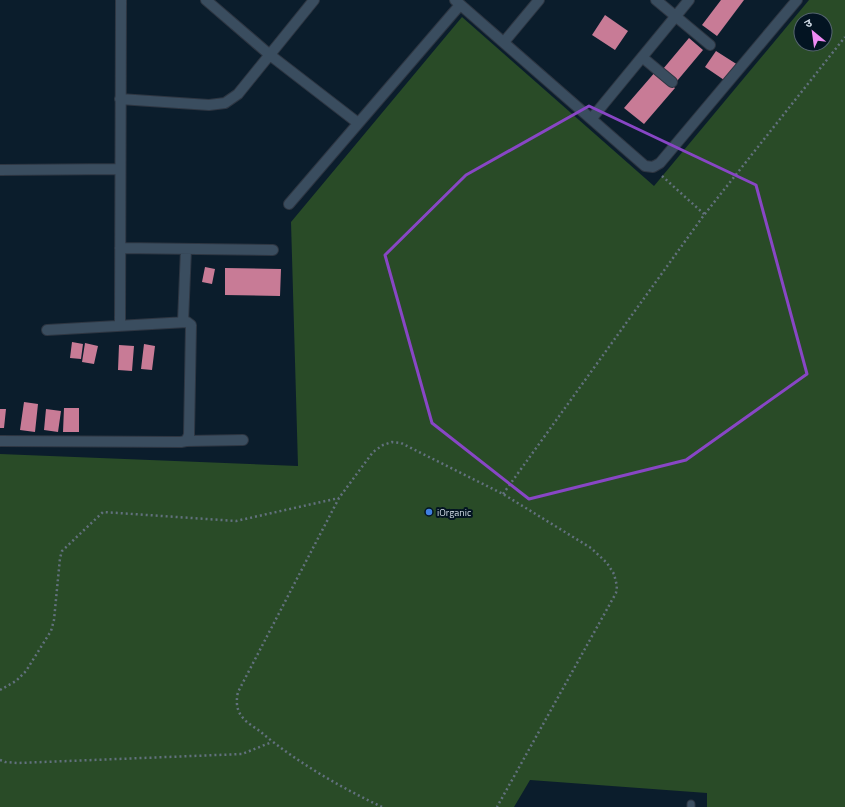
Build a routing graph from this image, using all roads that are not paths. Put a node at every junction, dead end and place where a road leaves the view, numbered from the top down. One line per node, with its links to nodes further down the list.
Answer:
1 (121, 0): 15 (street)
2 (206, 0): 12 (street)
3 (314, 0): 12 (street)
4 (539, 0): 10 (street)
5 (656, 0): 9 (street)
6 (689, 0): 9 (street)
7 (797, 0): 16 (street)
8 (457, 2): 10 (street); 17 (street)
9 (675, 17): 11 (street); 13 (street)
10 (504, 42): 16 (street)
11 (710, 45)
12 (270, 55): 15 (street); 17 (street)
13 (642, 57): 14 (street); 16 (street)
14 (672, 82)
15 (120, 99): 18 (street)
16 (592, 118)
17 (358, 123): 20 (street)
18 (120, 169): 19 (street); 21 (street)
19 (0, 170)
20 (289, 204)
21 (120, 248): 22 (street); 25 (street)
22 (186, 249): 23 (street); 24 (street)
23 (273, 250)
24 (183, 322): 25 (street); 27 (street)
25 (120, 325): 26 (street)
26 (47, 330)
27 (186, 440): 28 (street); 29 (street)
28 (243, 440)
29 (0, 441)

